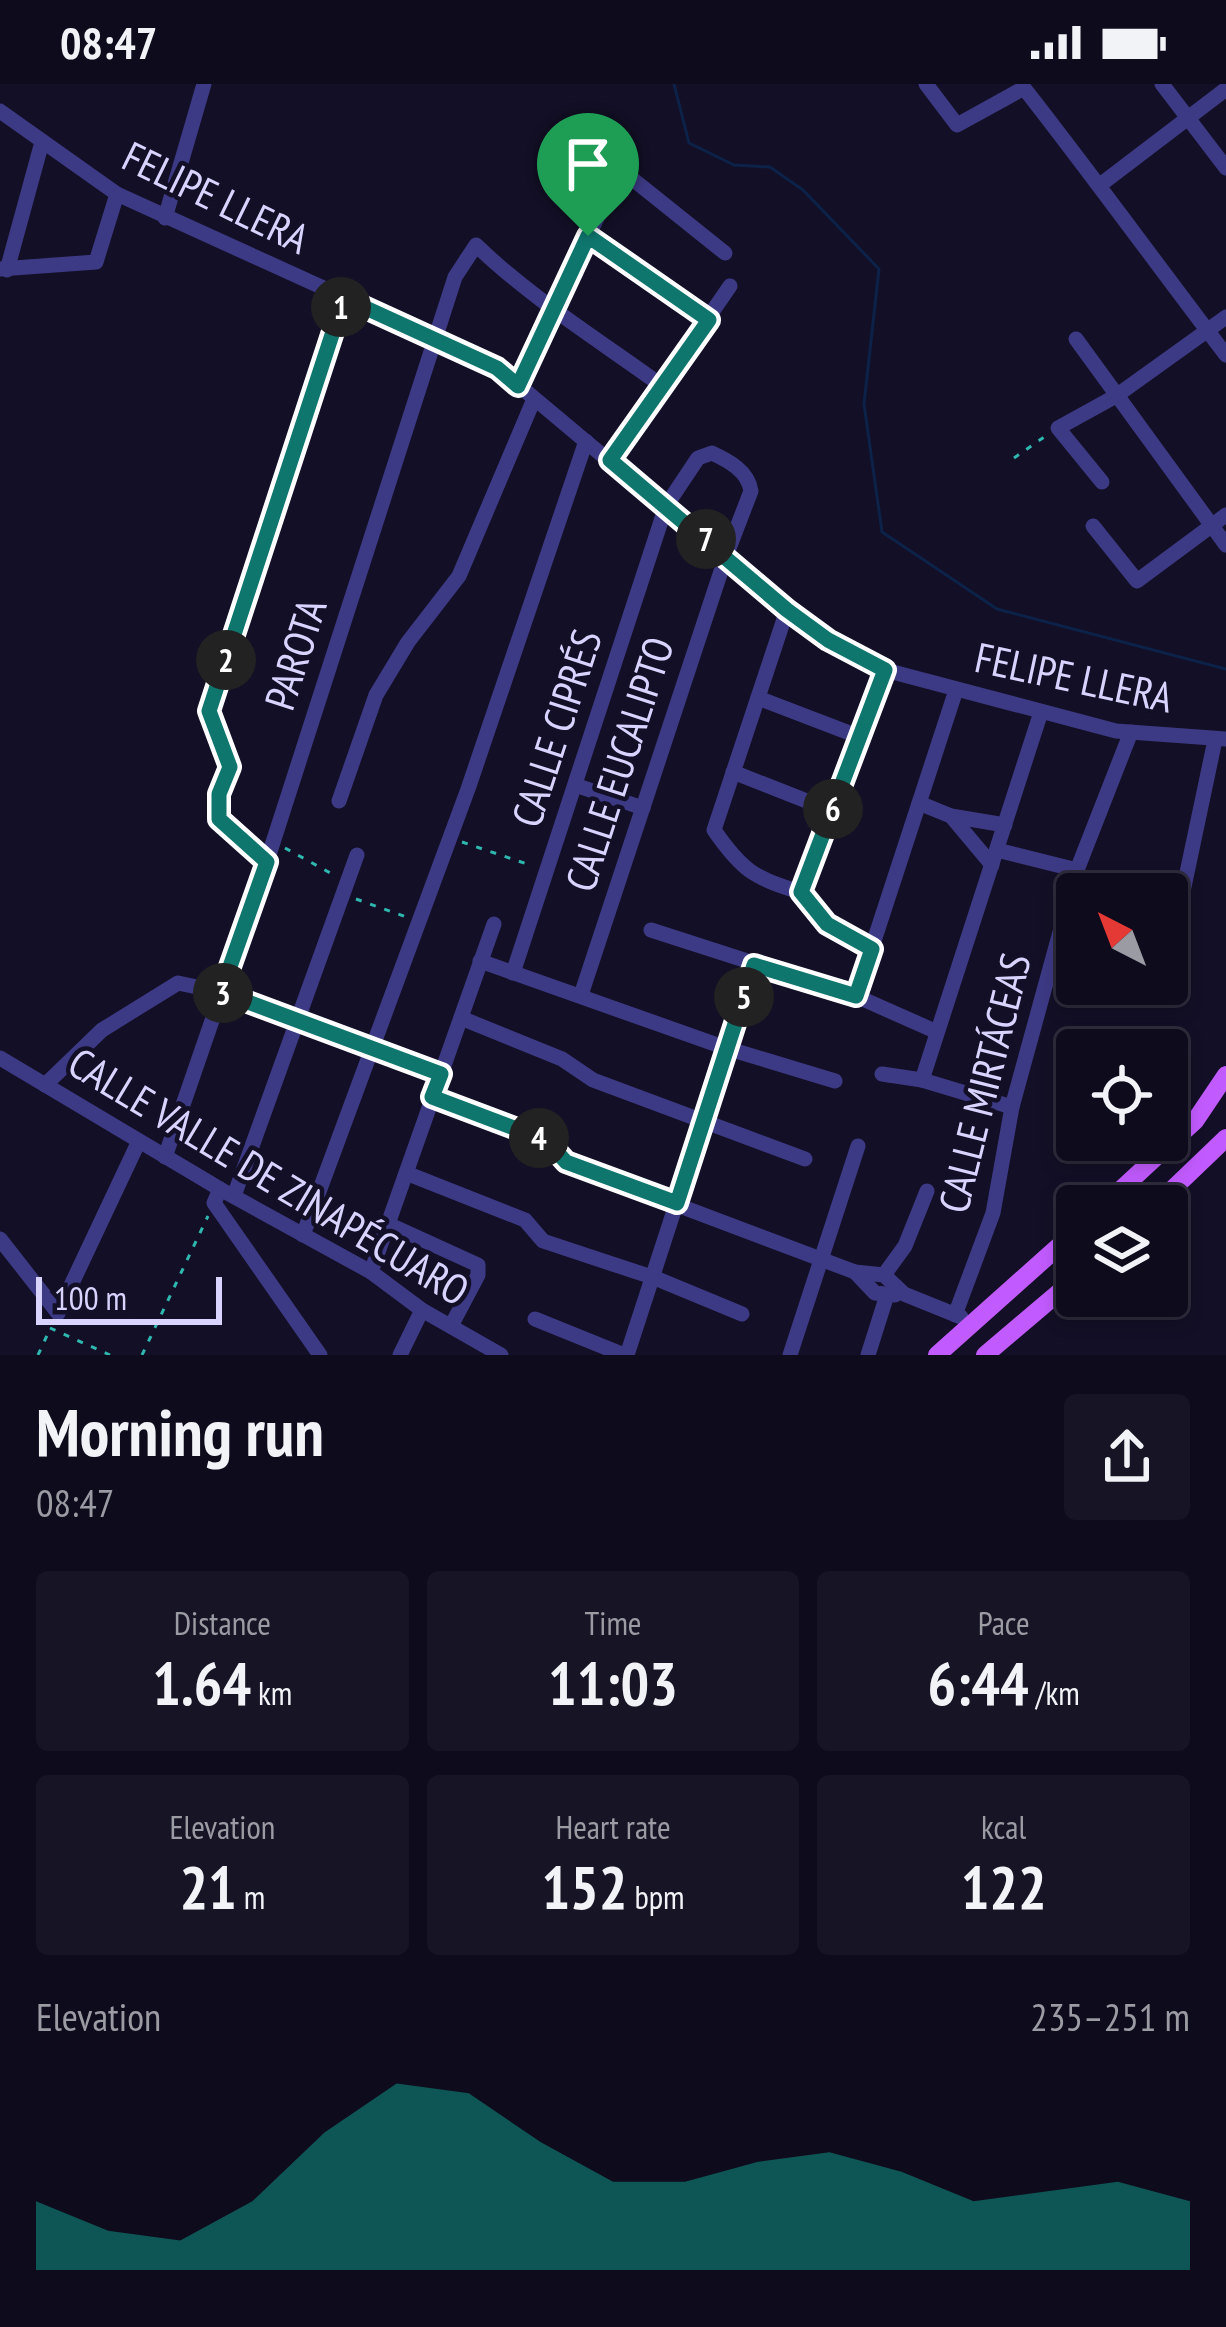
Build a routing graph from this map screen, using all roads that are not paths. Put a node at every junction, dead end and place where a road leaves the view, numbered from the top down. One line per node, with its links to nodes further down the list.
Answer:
1 (204, 84): 12 (street)
2 (926, 84): 10 (street)
3 (1162, 84): 6 (street)
4 (1226, 89): 6 (street)
5 (0, 111): 7 (street, FELIPE LLERA)
6 (1187, 118): 8 (street); 10 (street)
7 (42, 142): 11 (street, FELIPE LLERA); 15 (street)
8 (1220, 147): 9 (street)
9 (1226, 169)
10 (1100, 185): 21 (street)
11 (117, 194): 12 (street, FELIPE LLERA); 15 (street)
12 (165, 218): 17 (street, FELIPE LLERA)
13 (588, 236): 14 (street); 18 (street); 20 (street)
14 (725, 253)
15 (4, 269)
16 (730, 286): 20 (street)
17 (344, 298): 22 (street, FELIPE LLERA); 55 (street)
18 (555, 307): 22 (street, PAROTA); 25 (street); 26 (street)
19 (1226, 317): 21 (street)
20 (709, 320): 26 (street)
21 (1208, 331): 24 (street); 27 (street)
22 (435, 337): 25 (street, FELIPE LLERA); 55 (street, PAROTA)
23 (1076, 339): 27 (street)
24 (1226, 355)
25 (518, 386): 28 (street, FELIPE LLERA)
26 (662, 386): 30 (street)
27 (1116, 396): 31 (street); 33 (street)
28 (533, 399): 29 (street, FELIPE LLERA); 47 (street)
29 (586, 442): 30 (street, FELIPE LLERA); 70 (street)
30 (610, 460): 32 (street, FELIPE LLERA)
31 (1102, 482)
32 (666, 506): 36 (street, FELIPE LLERA); 36 (street, CALLE CIPRÉS); 46 (street, CALLE CIPRÉS)
33 (1219, 520): 34 (street); 35 (street)
34 (1093, 526)
35 (1226, 545)
36 (726, 556): 37 (street, FELIPE LLERA); 49 (street, CALLE EUCALIPTO)
37 (787, 610): 38 (street, FELIPE LLERA); 40 (street)
38 (885, 670): 39 (street, FELIPE LLERA); 43 (street)
39 (956, 690): 41 (street, FELIPE LLERA); 48 (street)
40 (758, 698): 43 (street); 45 (street)
41 (1040, 712): 42 (street, FELIPE LLERA); 52 (street)
42 (1131, 732): 44 (street, FELIPE LLERA); 56 (street, CALLE MIRTÁCEAS)
43 (860, 737): 50 (street)
44 (1220, 739): 57 (street)
45 (733, 772): 50 (street); 50 (street)
46 (575, 784): 49 (street); 62 (street, CALLE CIPRÉS)
47 (339, 800)
48 (919, 803): 51 (street); 65 (street)
49 (643, 808): 64 (street, CALLE EUCALIPTO)
50 (832, 811)
51 (952, 816): 52 (street); 54 (street)
52 (1005, 825): 54 (street)
53 (357, 855): 67 (street)
54 (994, 857): 56 (street); 68 (street)
55 (267, 862): 63 (street, PAROTA)
56 (1077, 869): 79 (street, CALLE MIRTÁCEAS)
57 (1188, 876)
58 (494, 924): 60 (street)
59 (651, 931): 61 (street)
60 (480, 962): 62 (street); 66 (street)
61 (754, 965): 65 (street); 69 (street)
62 (514, 973): 64 (street)
63 (221, 992): 67 (street); 77 (street); 84 (street, PAROTA)
64 (581, 995): 69 (street)
65 (856, 996): 68 (street)
66 (461, 1018): 72 (street); 80 (street)
67 (297, 1020): 70 (street); 90 (street)
68 (937, 1032): 75 (street)
69 (727, 1048): 76 (street); 80 (street)
70 (371, 1051): 72 (street); 93 (street)
71 (0, 1058): 77 (street, CALLE VALLE DE ZINAPÉCUARO)
72 (441, 1074): 78 (street)
73 (882, 1074): 75 (street)
74 (1226, 1075): 87 (main road)
75 (922, 1080): 79 (street)
76 (835, 1081)
77 (45, 1085): 82 (street, CALLE VALLE DE ZINAPÉCUARO)
78 (432, 1097): 86 (street); 91 (street)
79 (1012, 1107): 108 (street, CALLE MIRTÁCEAS)
80 (702, 1121): 85 (street); 91 (street)
81 (1226, 1138): 88 (main road)
82 (139, 1141): 84 (street, CALLE VALLE DE ZINAPÉCUARO); 94 (street)
83 (859, 1147): 97 (street)
84 (164, 1156): 90 (street, CALLE VALLE DE ZINAPÉCUARO)
85 (805, 1159)
86 (406, 1173): 92 (street); 101 (street)
87 (1126, 1185)
88 (1177, 1185)
89 (927, 1191): 100 (street)
90 (223, 1196): 93 (street, CALLE VALLE DE ZINAPÉCUARO); 114 (street)
91 (677, 1203): 97 (street); 101 (street)
92 (388, 1224): 98 (street); 112 (street)
93 (303, 1235): 98 (street, CALLE VALLE DE ZINAPÉCUARO)
94 (0, 1239)
95 (1056, 1249): 96 (main road)
96 (1046, 1258): 102 (main road); 103 (main road)
97 (822, 1261): 99 (street); 117 (street)
98 (370, 1272): 106 (street, CALLE VALLE DE ZINAPÉCUARO)
99 (855, 1272): 100 (street); 104 (street)
100 (884, 1275): 104 (street)
101 (655, 1278): 107 (street); 116 (street)
102 (1056, 1287)
103 (1011, 1290): 109 (main road); 111 (main road)
104 (896, 1294): 108 (street); 118 (street)
105 (1056, 1296): 109 (main road)
106 (422, 1310): 112 (street, CALLE VALLE DE ZINAPÉCUARO); 115 (street)
107 (742, 1313)
108 (955, 1315): 111 (street)
109 (1031, 1317): 120 (main road)
110 (536, 1319): 116 (street)
111 (975, 1321): 119 (main road)
112 (451, 1326): 113 (street, CALLE VALLE DE ZINAPÉCUARO)
113 (494, 1353)
114 (320, 1355)
115 (400, 1355)
116 (625, 1355)
117 (790, 1355)
118 (868, 1355)
119 (937, 1355)
120 (985, 1355)

